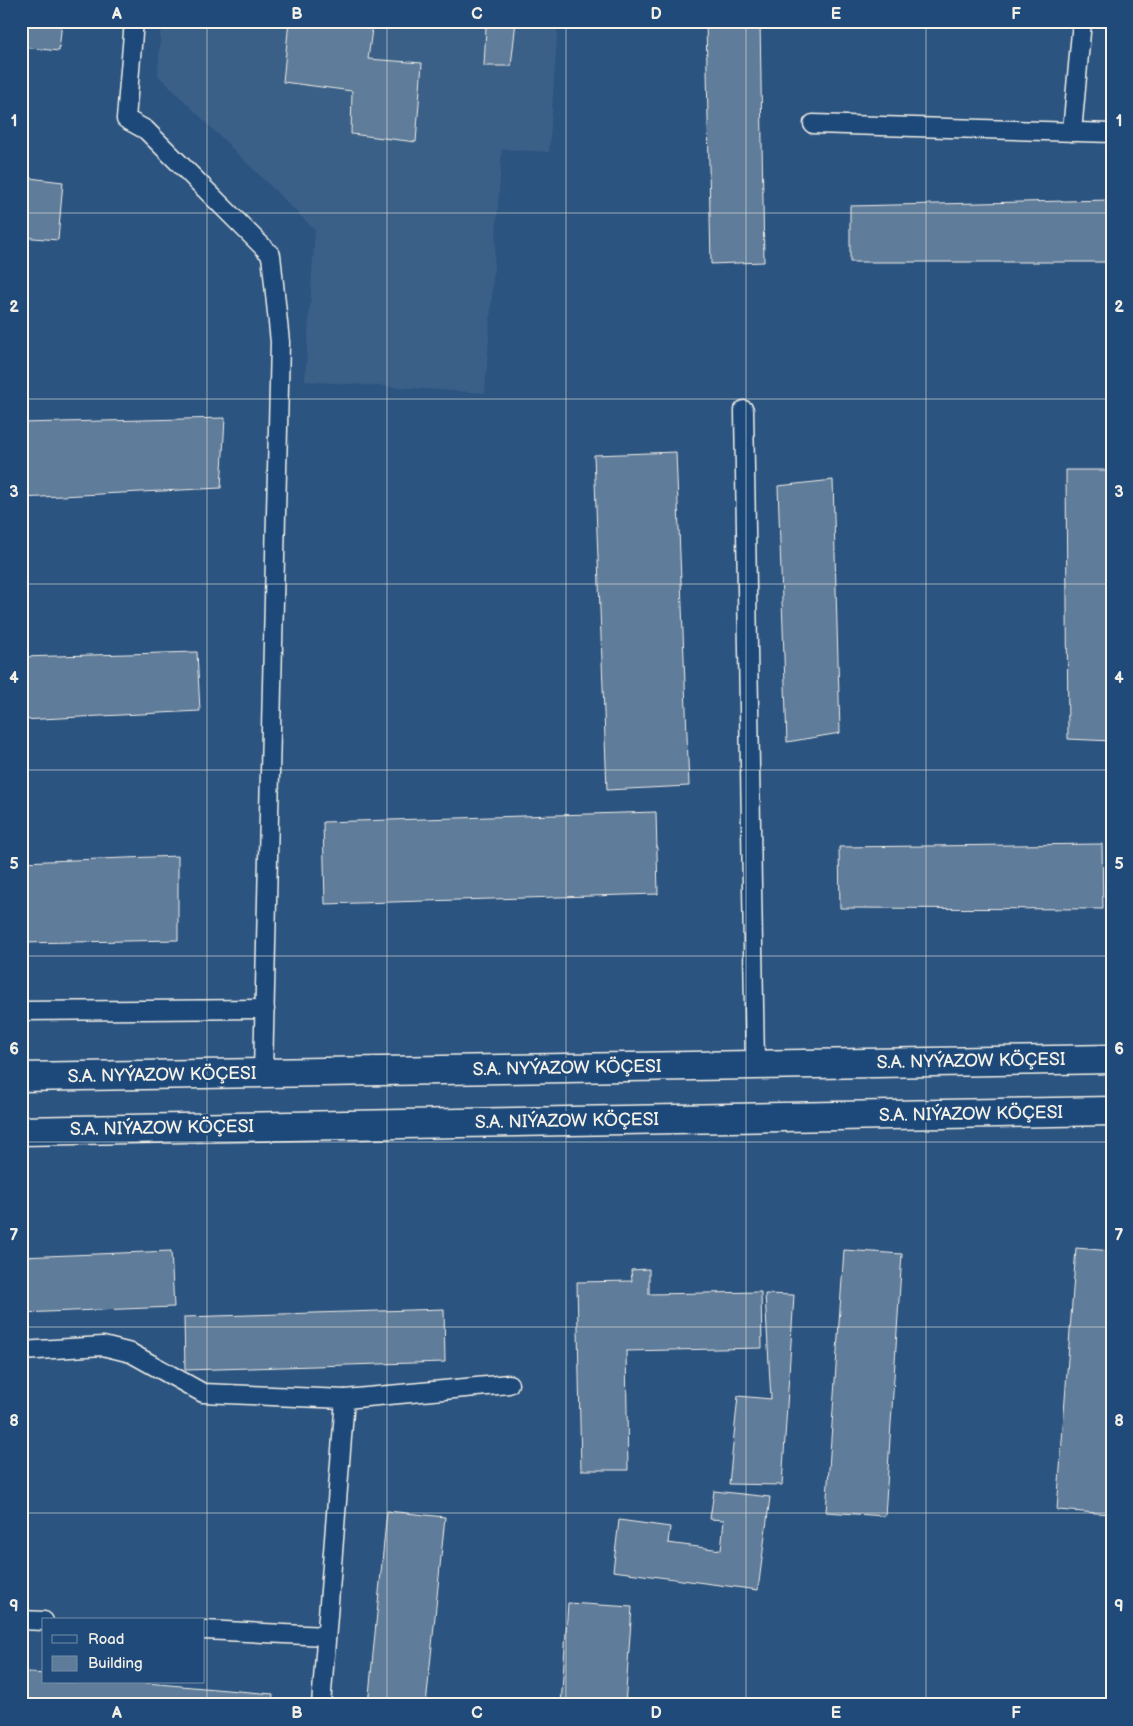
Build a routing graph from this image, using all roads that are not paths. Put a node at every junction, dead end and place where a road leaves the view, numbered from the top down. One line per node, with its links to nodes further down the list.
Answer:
1 (134, 21): 7 (lane)
2 (1082, 21): 4 (lane)
3 (812, 124): 4 (lane)
4 (1072, 132): 5 (lane)
5 (1112, 133)
6 (744, 410): 10 (lane)
7 (265, 1009): 8 (lane); 11 (lane)
8 (21, 1011)
9 (1112, 1058): 10 (main road, S.A. NYÝAZOW KÖÇESI)
10 (755, 1065): 11 (main road, S.A. NYÝAZOW KÖÇESI)
11 (263, 1073): 12 (main road, S.A. NYÝAZOW KÖÇESI)
12 (21, 1077)
13 (1112, 1111): 14 (main road, S.A. NIÝAZOW KÖÇESI)
14 (21, 1131)
15 (21, 1351): 17 (lane)
16 (509, 1384): 17 (lane)
17 (345, 1399): 21 (lane)
18 (21, 1620): 19 (lane)
19 (42, 1621)
20 (205, 1630): 21 (lane)
21 (326, 1636): 22 (lane)
22 (320, 1705)

